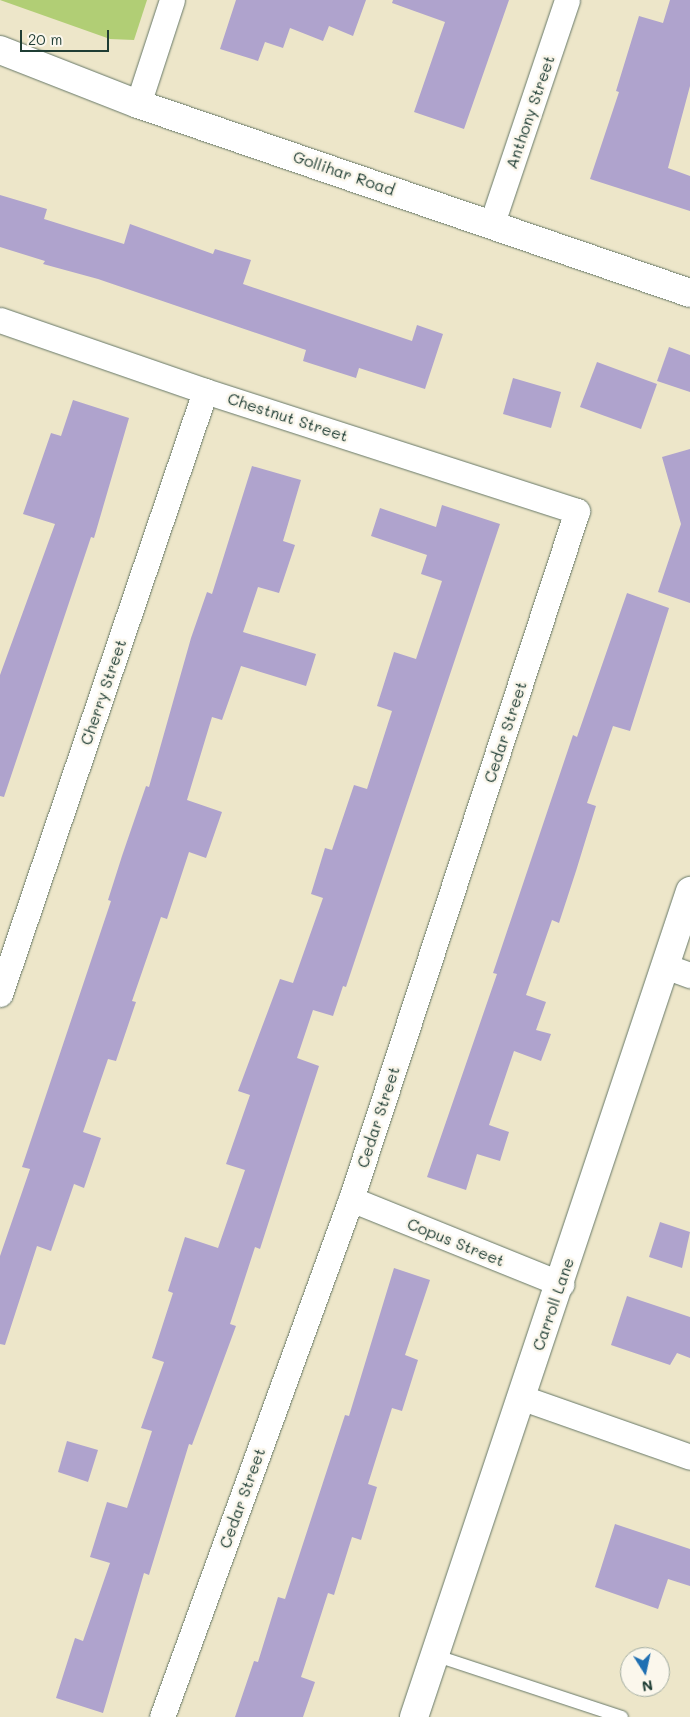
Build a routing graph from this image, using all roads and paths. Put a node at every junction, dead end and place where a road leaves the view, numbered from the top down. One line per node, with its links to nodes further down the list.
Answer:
1 (172, 0): 4 (street)
2 (567, 0): 5 (street, Anthony Street)
3 (0, 50): 4 (street, Gollihar Road)
4 (138, 104): 5 (street, Gollihar Road)
5 (492, 223): 6 (street, Gollihar Road)
6 (690, 293)
7 (0, 320): 8 (street, Chestnut Street)
8 (205, 391): 9 (street, Chestnut Street); 12 (street, Cherry Street)
9 (577, 511): 13 (street, Cedar Street)
10 (690, 891): 11 (street, Carroll Lane)
11 (678, 970): 14 (street, Carroll Lane)
12 (0, 994)
13 (351, 1200): 14 (street, Copus Street); 18 (street, Cedar Street)
14 (561, 1284): 15 (street, Carroll Lane)
15 (520, 1398): 16 (street); 17 (street, Carroll Lane)
16 (690, 1457)
17 (434, 1655): 19 (street, Carroll Lane); 20 (lane)
18 (162, 1717)
19 (414, 1717)
20 (622, 1717)

